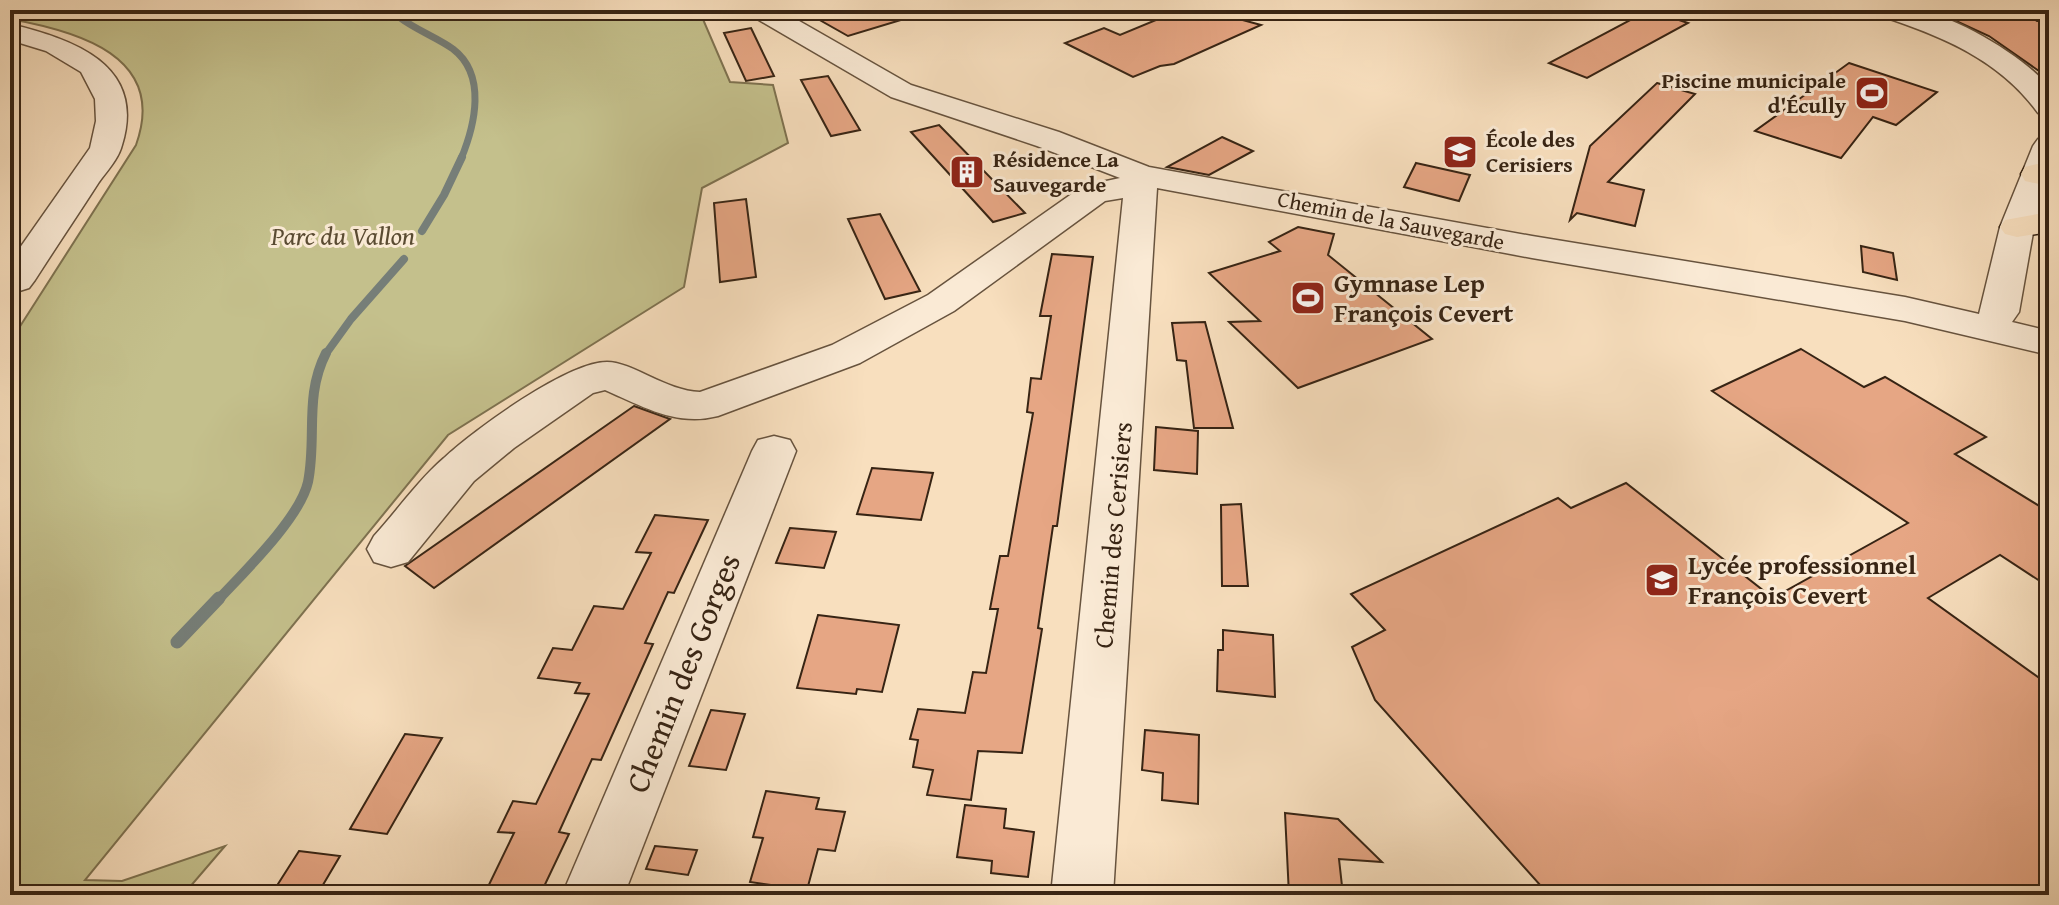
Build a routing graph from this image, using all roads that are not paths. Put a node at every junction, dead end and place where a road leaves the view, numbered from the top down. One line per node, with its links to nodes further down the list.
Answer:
1 (761, 10): 6 (street, Chemin de la Sauvegarde)
2 (1893, 11): 4 (street)
3 (10, 32): 8 (street)
4 (2049, 107)
5 (2043, 177): 7 (street)
6 (1140, 180): 9 (street, Chemin de la Sauvegarde); 13 (street, Chemin de la Sauvegarde); 15 (street, Chemin des Cerisiers)
7 (2033, 225): 9 (street); 10 (street)
8 (10, 283)
9 (1905, 309): 10 (street, Chemin de la Sauvegarde)
10 (1989, 328): 11 (street, Chemin de la Sauvegarde)
11 (2049, 343)
12 (774, 451): 14 (street, Chemin des Gorges)
13 (391, 549)
14 (593, 895)
15 (1082, 895)

